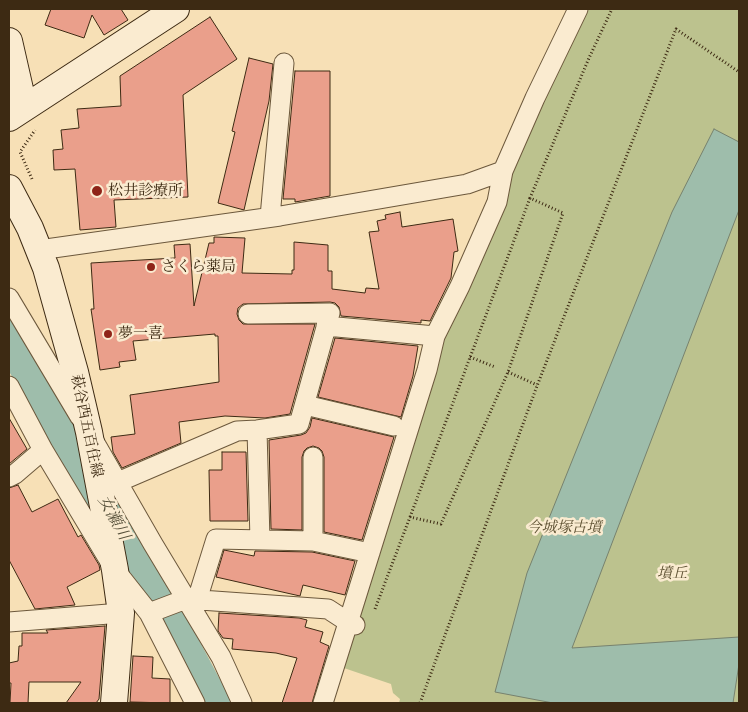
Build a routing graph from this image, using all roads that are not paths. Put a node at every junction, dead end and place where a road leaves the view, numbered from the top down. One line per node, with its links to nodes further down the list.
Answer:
1 (176, 9): 5 (main road)
2 (578, 9): 6 (street)
3 (9, 41): 5 (main road)
4 (284, 64): 8 (street)
5 (23, 117)
6 (503, 171): 8 (street); 13 (street)
7 (9, 188): 9 (main road, 萩谷西五百住線)
8 (270, 217): 9 (street)
9 (39, 250): 18 (main road, 萩谷西五百住線)
10 (9, 298): 18 (street)
11 (248, 314): 12 (street)
12 (326, 326): 13 (street); 15 (street)
13 (435, 336): 25 (street)
14 (9, 386): 19 (street)
15 (305, 405): 16 (street); 17 (street)
16 (394, 426)
17 (257, 430): 22 (street); 23 (street)
18 (89, 432): 22 (street); 26 (main road, 萩谷西五百住線)
19 (43, 450): 21 (street); 26 (street)
20 (313, 457): 24 (street)
21 (9, 477)
22 (118, 482): 27 (street)
23 (260, 540): 24 (street); 27 (street)
24 (313, 541): 25 (street)
25 (370, 553): 31 (street)
26 (113, 560): 28 (main road, 萩谷西五百住線); 29 (street)
27 (188, 600): 29 (street); 31 (street); 34 (street)
28 (121, 613): 30 (street); 32 (main road, 萩谷西五百住線)
29 (149, 613): 33 (street)
30 (9, 622)
31 (352, 623): 35 (street)
32 (114, 703)
33 (195, 703)
34 (242, 703)
35 (323, 703)

